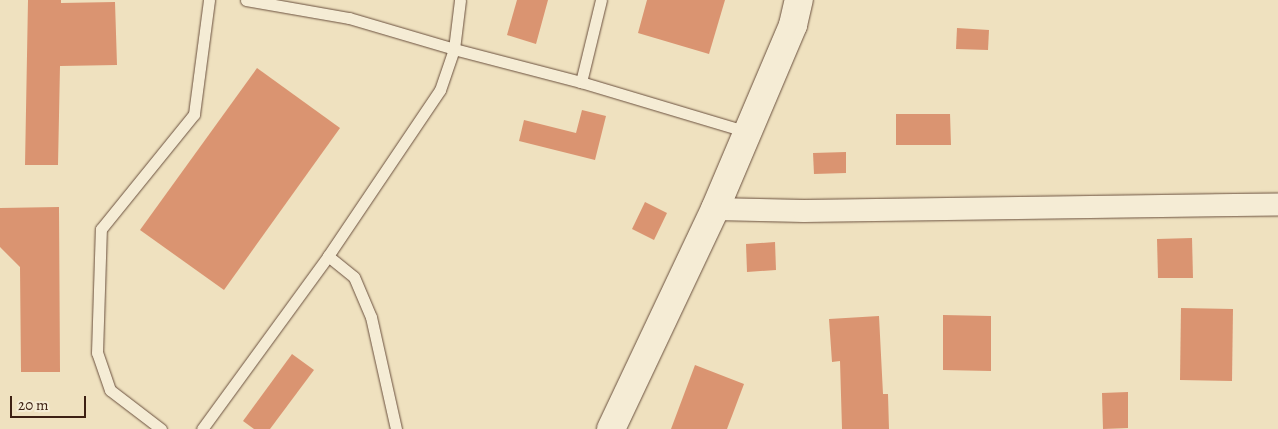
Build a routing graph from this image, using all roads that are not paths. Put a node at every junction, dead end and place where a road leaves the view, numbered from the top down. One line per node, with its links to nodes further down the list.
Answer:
1 (209, 0): 12 (lane)
2 (246, 0): 6 (lane)
3 (460, 0): 6 (lane)
4 (602, 0): 7 (lane)
5 (798, 0): 8 (street)
6 (454, 50): 7 (lane); 11 (lane)
7 (580, 82): 8 (lane)
8 (748, 132): 10 (street)
9 (1278, 204): 10 (street)
10 (715, 209): 15 (street)
11 (328, 256): 13 (lane); 14 (lane)
12 (161, 429)
13 (202, 429)
14 (396, 429)
15 (611, 429)

